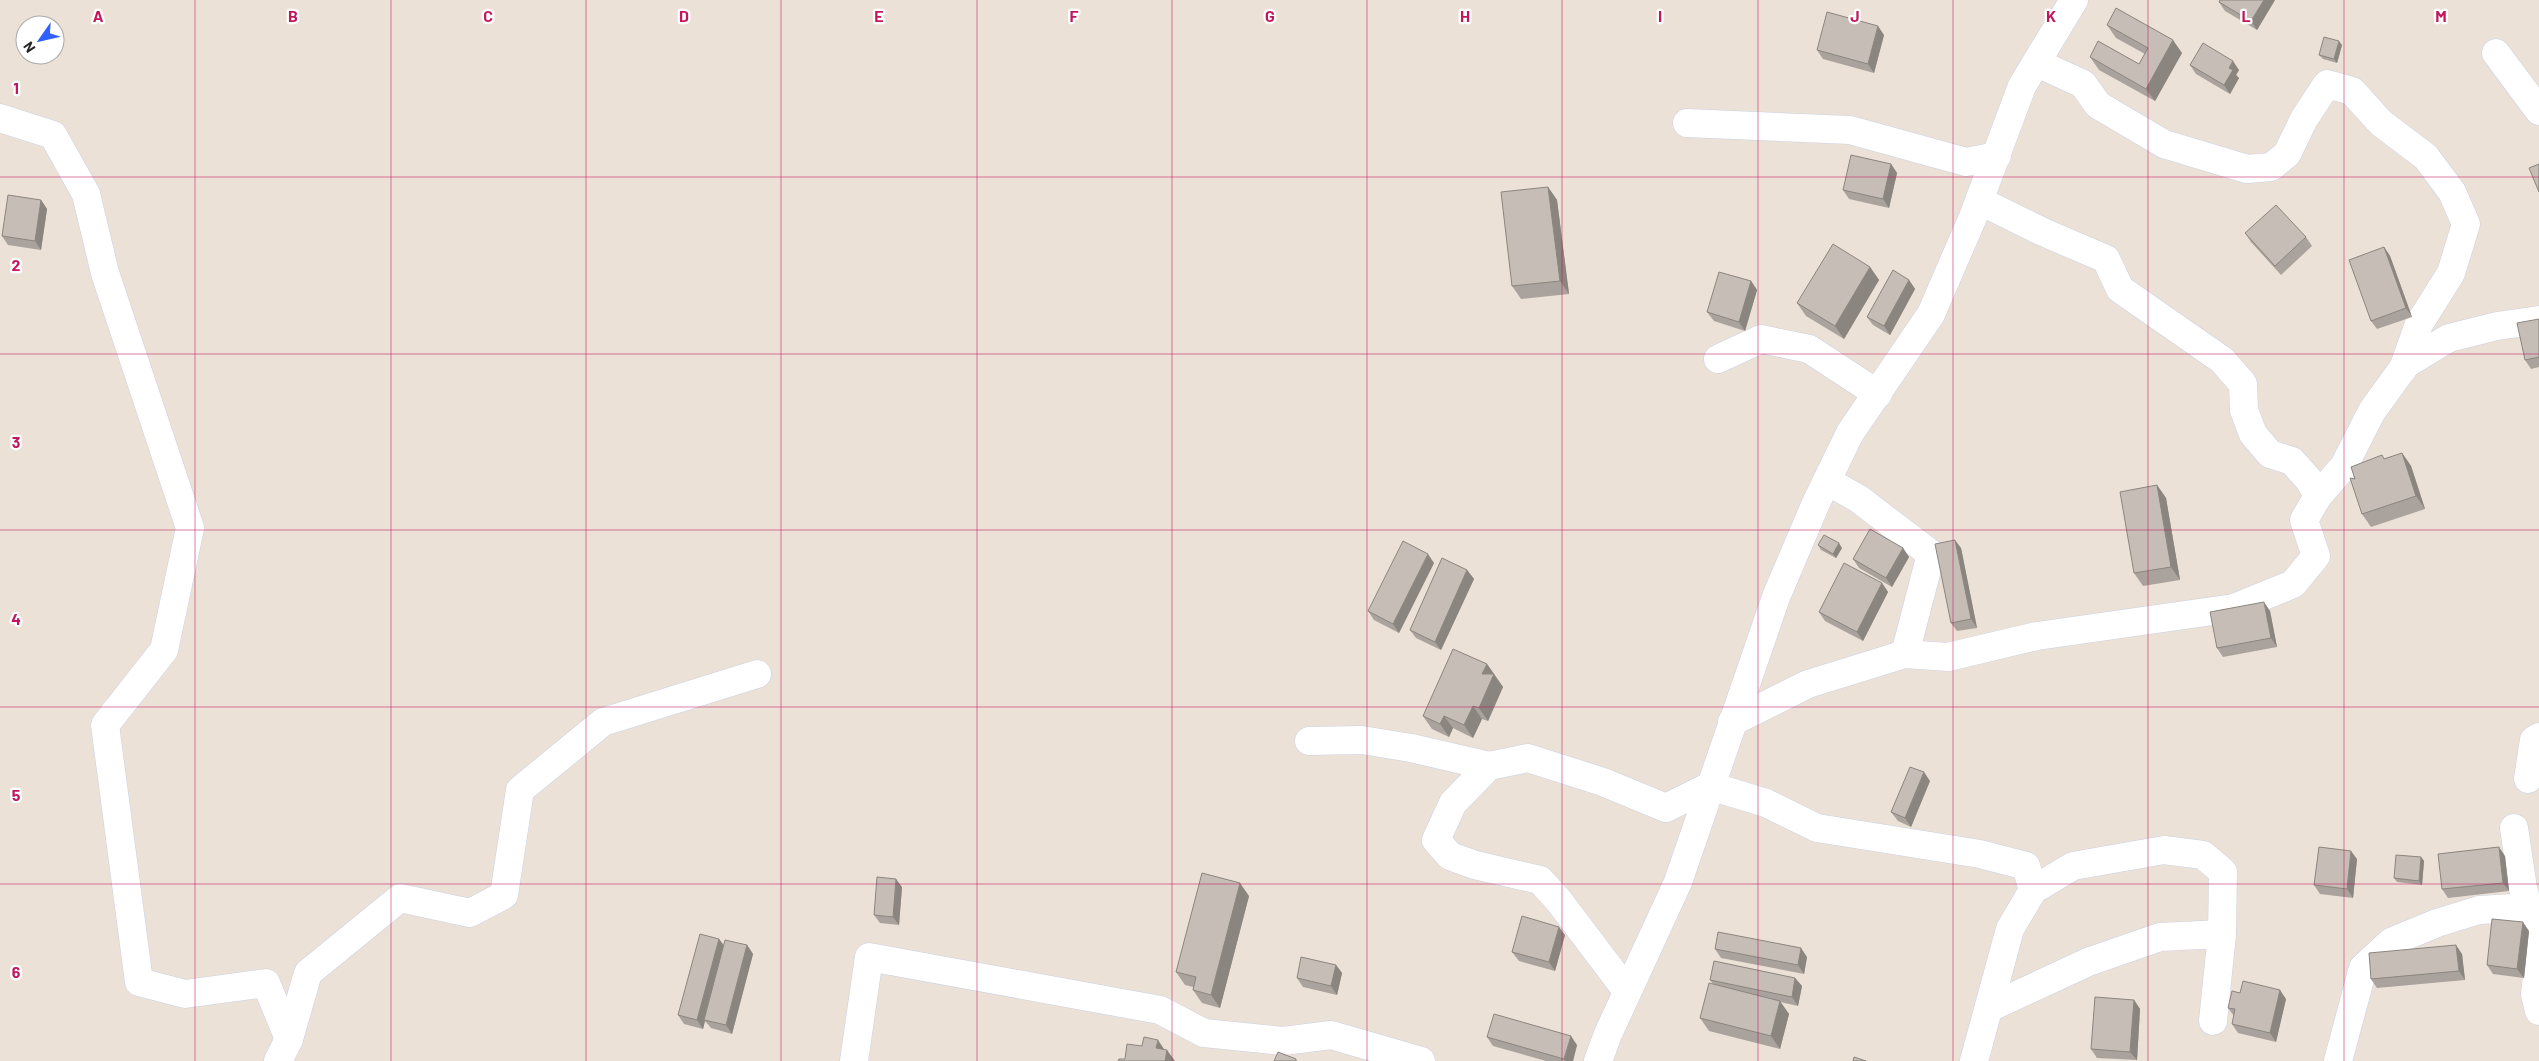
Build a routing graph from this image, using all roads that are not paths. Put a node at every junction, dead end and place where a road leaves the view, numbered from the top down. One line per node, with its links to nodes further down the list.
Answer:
1 (2074, 0): 3 (street)
2 (2496, 53): 4 (street)
3 (2037, 63): 8 (street); 12 (street)
4 (2530, 81): 5 (street)
5 (2539, 111)
6 (0, 118): 34 (street)
7 (1687, 123): 8 (street)
8 (1997, 156): 9 (street)
9 (1980, 201): 13 (street); 15 (street)
10 (2539, 320): 12 (street)
11 (1718, 359): 13 (street)
12 (2403, 369): 15 (street)
13 (1878, 394): 14 (street)
14 (1827, 481): 16 (street); 18 (street)
15 (2318, 496): 16 (street)
16 (1905, 654): 18 (street)
17 (757, 674): 34 (street)
18 (1732, 722): 23 (street)
19 (2539, 737): 22 (street)
20 (1309, 741): 21 (street)
21 (1489, 766): 23 (street); 30 (street)
22 (2528, 779)
23 (1710, 786): 25 (street); 30 (street)
24 (2514, 828): 26 (street)
25 (2033, 890): 27 (street); 31 (street)
26 (2534, 915): 28 (street); 39 (street)
27 (2222, 934): 31 (street); 33 (street)
28 (2539, 948)
29 (2539, 958): 32 (street)
30 (1627, 991): 37 (street)
31 (1989, 1008): 38 (street)
32 (2539, 1011)
33 (2213, 1021)
34 (283, 1050)
35 (854, 1061): 36 (street)
36 (1421, 1061)
37 (1598, 1061)
38 (1974, 1061)
39 (2338, 1061)

